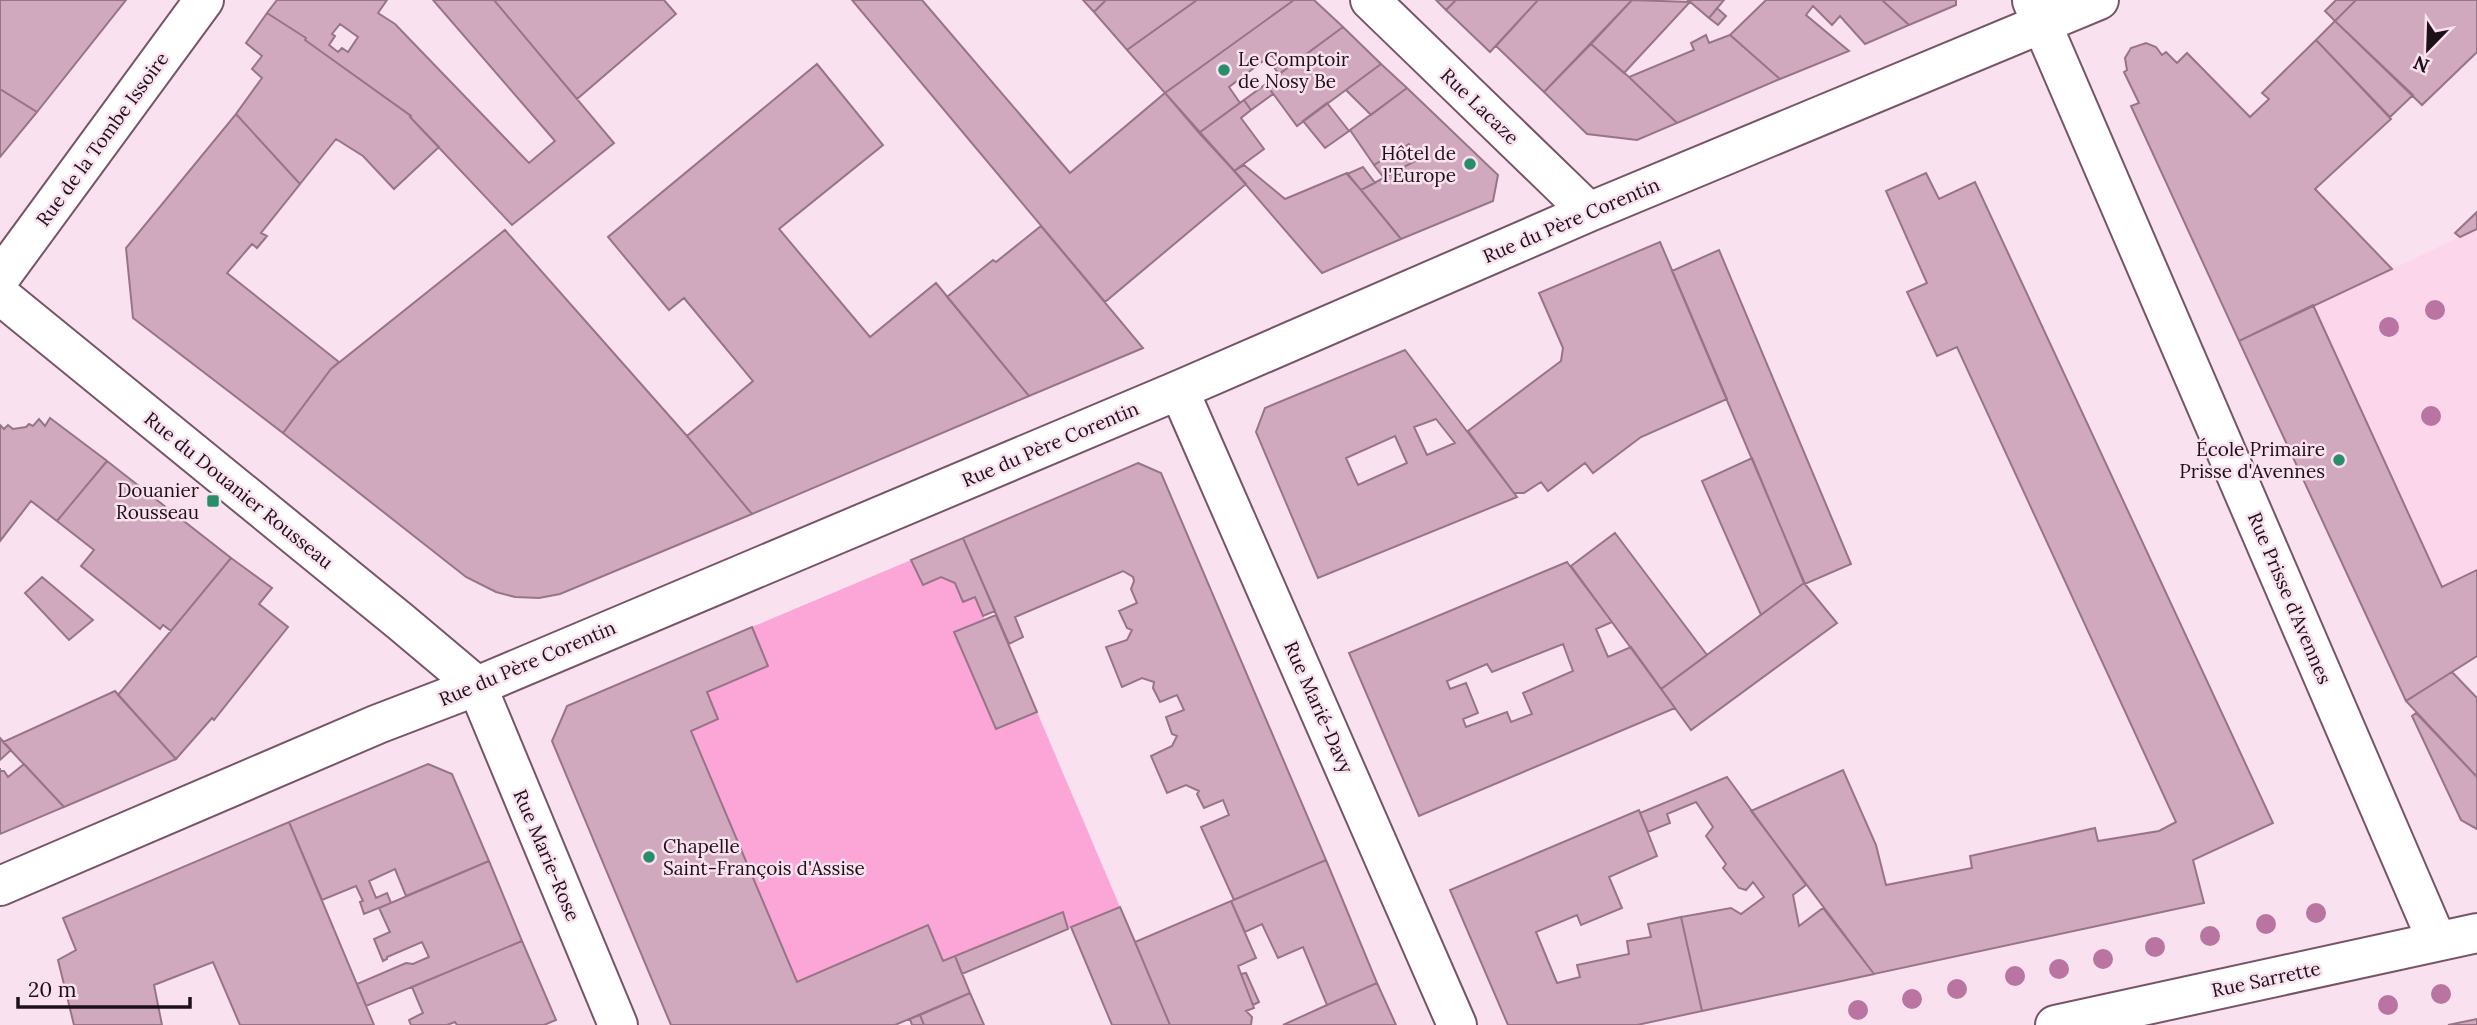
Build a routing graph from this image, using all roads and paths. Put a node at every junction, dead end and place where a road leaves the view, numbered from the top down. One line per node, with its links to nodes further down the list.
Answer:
1 (204, 0): 6 (street, Rue de la Tombe Issoire)
2 (1370, 0): 5 (street, Rue Lacaze)
3 (2099, 0): 4 (street, Rue du Père Corentin)
4 (2037, 12): 5 (street, Rue du Père Corentin); 12 (street, Rue Prisse d'Avennes)
5 (1589, 212): 8 (street, Rue du Père Corentin)
6 (0, 278)
7 (0, 295): 9 (street, Rue du Douanier Rousseau)
8 (1179, 390): 9 (street, Rue du Père Corentin); 14 (street, Rue Marié-Davy)
9 (477, 686): 10 (street, Rue du Père Corentin); 13 (street, Rue Marie-Rose)
10 (0, 886)
11 (2477, 933): 12 (street, Rue Sarrette)
12 (2437, 941): 15 (street, Rue Sarrette)
13 (618, 1025)
14 (1457, 1025)
15 (2056, 1025)

